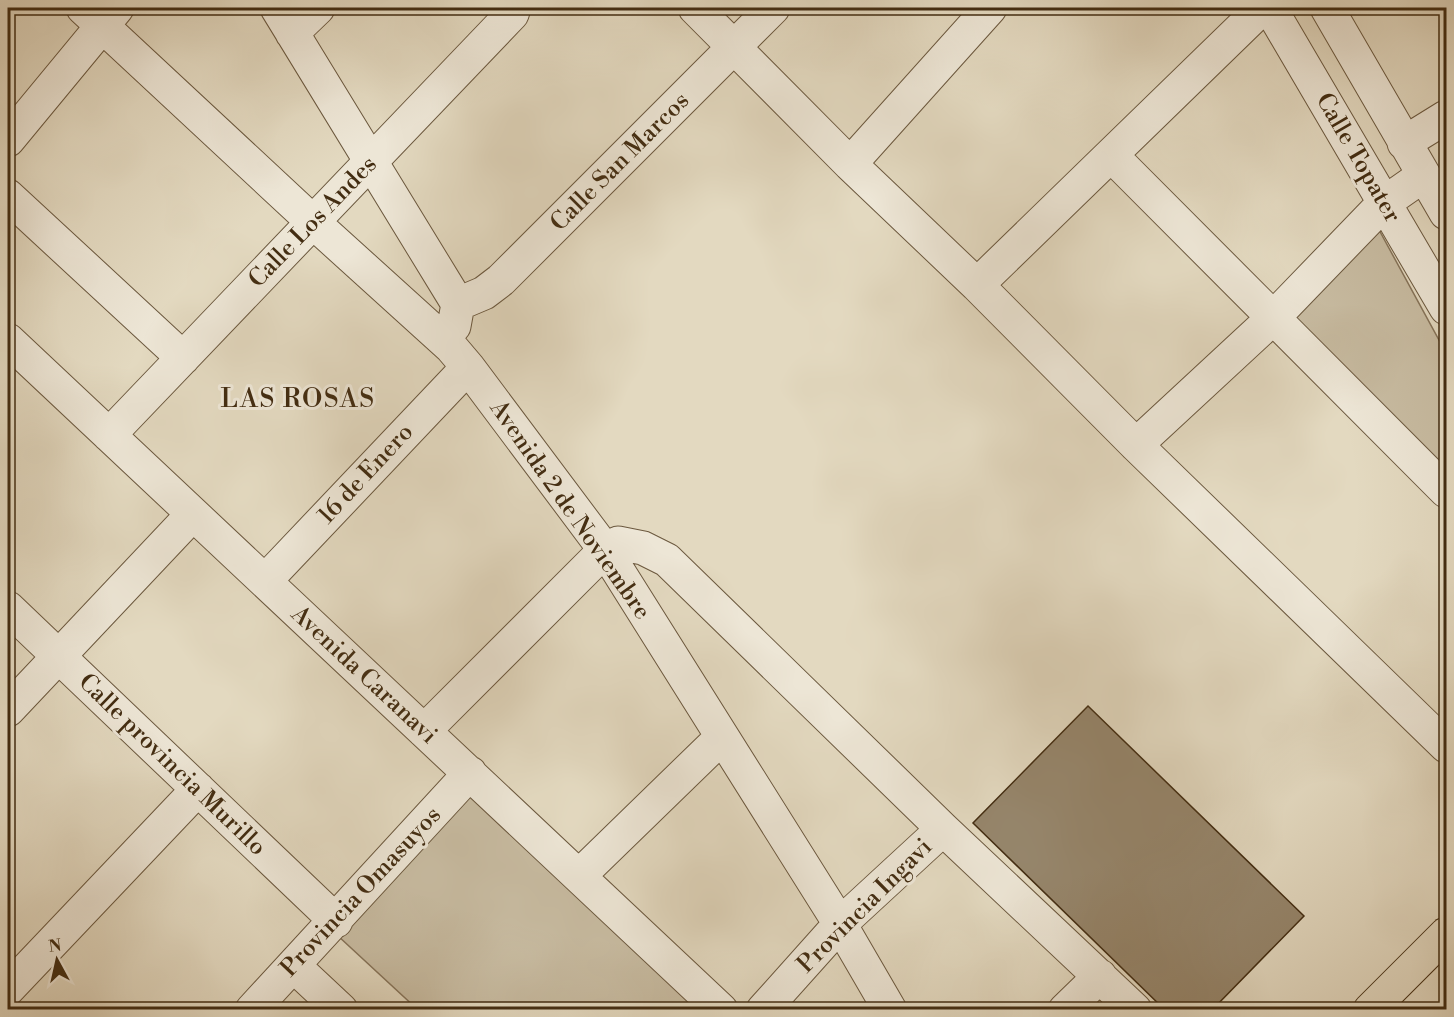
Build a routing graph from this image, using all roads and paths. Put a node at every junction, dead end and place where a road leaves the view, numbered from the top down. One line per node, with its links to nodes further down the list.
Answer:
1 (318, 8): 10 (street)
2 (514, 8): 16 (street, Calle Los Andes)
3 (695, 8): 11 (street)
4 (773, 8): 11 (street, Calle San Marcos)
5 (990, 8): 17 (street)
6 (1262, 8): 15 (street)
7 (1270, 8): 20 (street, Calle Topater)
8 (1327, 8): 14 (street, Calle Topater)
9 (101, 14): 13 (street); 22 (street, Avenida 2 de Noviembre)
10 (284, 20): 16 (street)
11 (735, 48): 17 (street); 24 (street, Calle San Marcos)
12 (1446, 117): 14 (street)
13 (8, 140)
14 (1404, 143): 18 (street, Calle Topater)
15 (1111, 155): 23 (street); 26 (street)
16 (372, 160): 22 (street, Calle Los Andes); 24 (street)
17 (850, 164): 23 (street)
18 (1424, 175): 20 (street); 21 (street, Calle Topater)
19 (8, 196): 29 (street)
20 (1384, 203): 25 (street, Calle Topater); 26 (street)
21 (1446, 213)
22 (313, 222): 28 (street, Avenida 2 de Noviembre); 29 (street, Calle Los Andes)
23 (977, 285): 31 (street)
24 (458, 304): 28 (street)
25 (1446, 308)
26 (1274, 318): 31 (street); 32 (street)
27 (8, 340): 30 (street, Avenida Caranavi)
28 (459, 357): 34 (street, Avenida 2 de Noviembre); 35 (street, 16 de Enero)
29 (183, 358): 30 (street, Calle Los Andes)
30 (109, 435): 33 (street, Avenida Caranavi)
31 (1136, 445): 41 (street)
32 (1446, 491)
33 (193, 514): 35 (street, Avenida Caranavi); 37 (street)
34 (605, 550): 39 (street); 40 (street, Avenida 2 de Noviembre); 44 (street)
35 (265, 581): 39 (street, Avenida Caranavi)
36 (8, 608): 37 (street, Calle provincia Murillo)
37 (59, 657): 38 (street); 43 (street, Calle provincia Murillo)
38 (8, 710)
39 (424, 731): 42 (street, Avenida Caranavi)
40 (722, 737): 45 (street); 47 (street, Avenida 2 de Noviembre)
41 (1446, 746)
42 (470, 773): 45 (street, Avenida Caranavi); 46 (street, Provincia Omasuyos)
43 (198, 789): 46 (street, Calle provincia Murillo); 51 (street)
44 (943, 829): 47 (street, Provincia Ingavi); 50 (street)
45 (579, 876): 54 (street, Avenida Caranavi)
46 (336, 921): 49 (street, Provincia Omasuyos)
47 (840, 924): 55 (street, Provincia Ingavi); 56 (street, Avenida 2 de Noviembre)
48 (1446, 934): 59 (main road)
49 (294, 966): 52 (street, Provincia Omasuyos); 53 (street)
50 (1100, 976): 57 (street); 58 (street)
51 (8, 988)
52 (252, 1010)
53 (341, 1010)
54 (721, 1010)
55 (763, 1010)
56 (890, 1010)
57 (1065, 1010)
58 (1135, 1010)
59 (1370, 1010)

